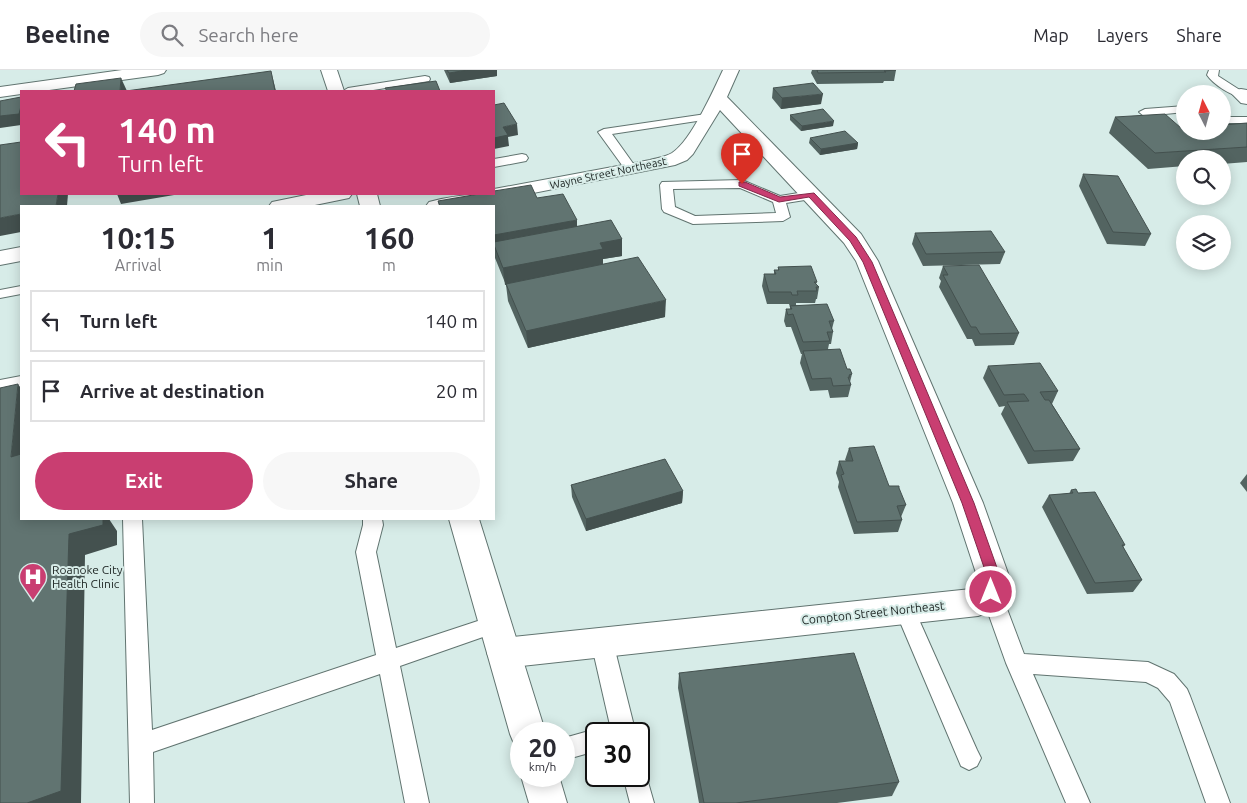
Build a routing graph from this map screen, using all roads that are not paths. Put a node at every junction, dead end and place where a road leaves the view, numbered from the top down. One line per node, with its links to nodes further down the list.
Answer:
1 (158, 70): 8 (street)
2 (329, 70): 6 (street)
3 (731, 70): 10 (street, Wayne Street Northeast)
4 (1214, 70): 9 (lane)
5 (425, 79): 7 (lane)
6 (336, 90)
7 (354, 90)
8 (0, 92)
9 (1245, 96)
10 (712, 107): 19 (street, Wayne Street Northeast); 19 (lane); 23 (street)
11 (1176, 110): 16 (lane)
12 (1247, 120): 13 (lane)
13 (1231, 121)
14 (1231, 129): 15 (lane)
15 (1237, 134)
16 (1176, 136)
17 (522, 158): 18 (lane)
18 (495, 163)
19 (631, 169): 22 (street, Wayne Street Northeast)
20 (337, 195): 25 (street)
21 (494, 195): 26 (street, Wayne Street Northeast)
22 (495, 195)
23 (811, 195): 24 (lane); 36 (street)
24 (779, 200): 24 (lane)
25 (285, 205)
26 (441, 205)
27 (20, 254): 28 (street)
28 (0, 258)
29 (20, 290): 30 (lane)
30 (0, 294)
31 (20, 381): 32 (lane)
32 (0, 386)
33 (132, 520): 44 (lane)
34 (372, 520): 40 (lane)
35 (464, 520): 38 (street)
36 (991, 592): 37 (street, Compton Street Northeast); 41 (lane)
37 (905, 610): 39 (street, Compton Street Northeast); 45 (lane)
38 (500, 638): 39 (street, Compton Street Northeast); 40 (lane); 42 (street)
39 (602, 642): 43 (lane)
40 (387, 661): 44 (lane); 49 (lane)
41 (1017, 663): 52 (lane); 53 (lane)
42 (524, 722)
43 (620, 722)
44 (141, 745): 48 (lane)
45 (969, 758)
46 (543, 787): 50 (street)
47 (638, 787): 51 (lane)
48 (142, 803)
49 (417, 803)
50 (548, 803)
51 (642, 803)
52 (1078, 803)
53 (1218, 803)

